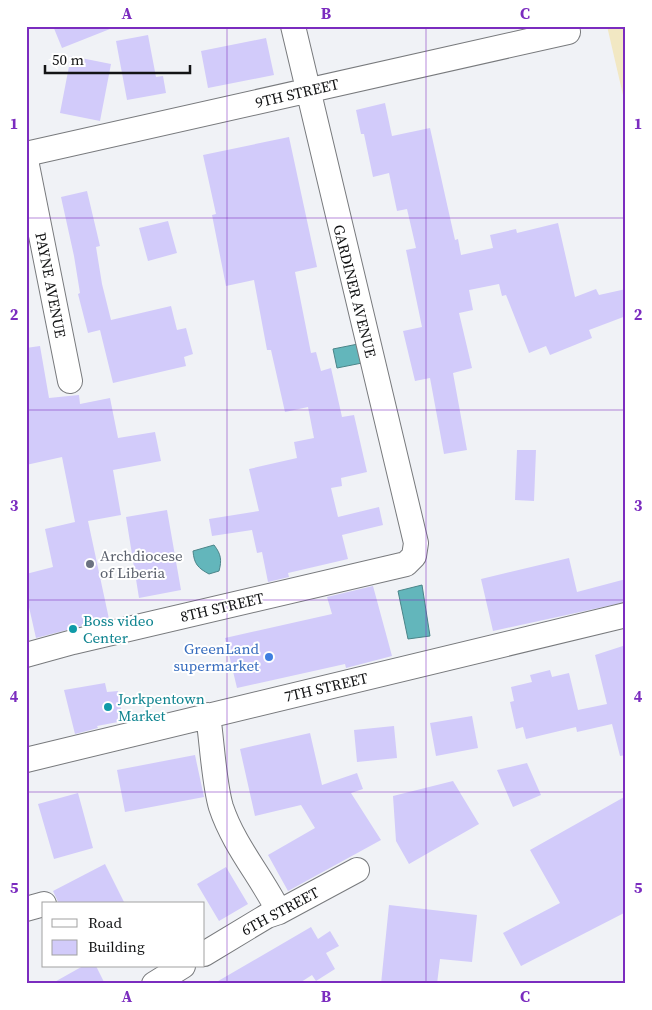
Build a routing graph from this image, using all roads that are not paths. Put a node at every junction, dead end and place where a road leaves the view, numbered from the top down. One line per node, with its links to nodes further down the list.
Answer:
1 (293, 26): 3 (street, GARDINER AVENUE)
2 (568, 32): 3 (street, 9TH STREET)
3 (307, 91): 4 (street, 9TH STREET); 7 (street, GARDINER AVENUE)
4 (26, 154)
5 (26, 160): 6 (street, PAYNE AVENUE)
6 (70, 381)
7 (414, 556): 9 (street, 8TH STREET)
8 (626, 616): 10 (street, 7TH STREET)
9 (26, 655)
10 (208, 715): 11 (street, 7TH STREET); 15 (street)
11 (26, 760)
12 (357, 870): 15 (street, 6TH STREET)
13 (42, 905): 14 (street)
14 (26, 909)
15 (279, 912): 16 (street, 6TH STREET)
16 (205, 953)
17 (180, 968): 18 (street)
18 (154, 984)

